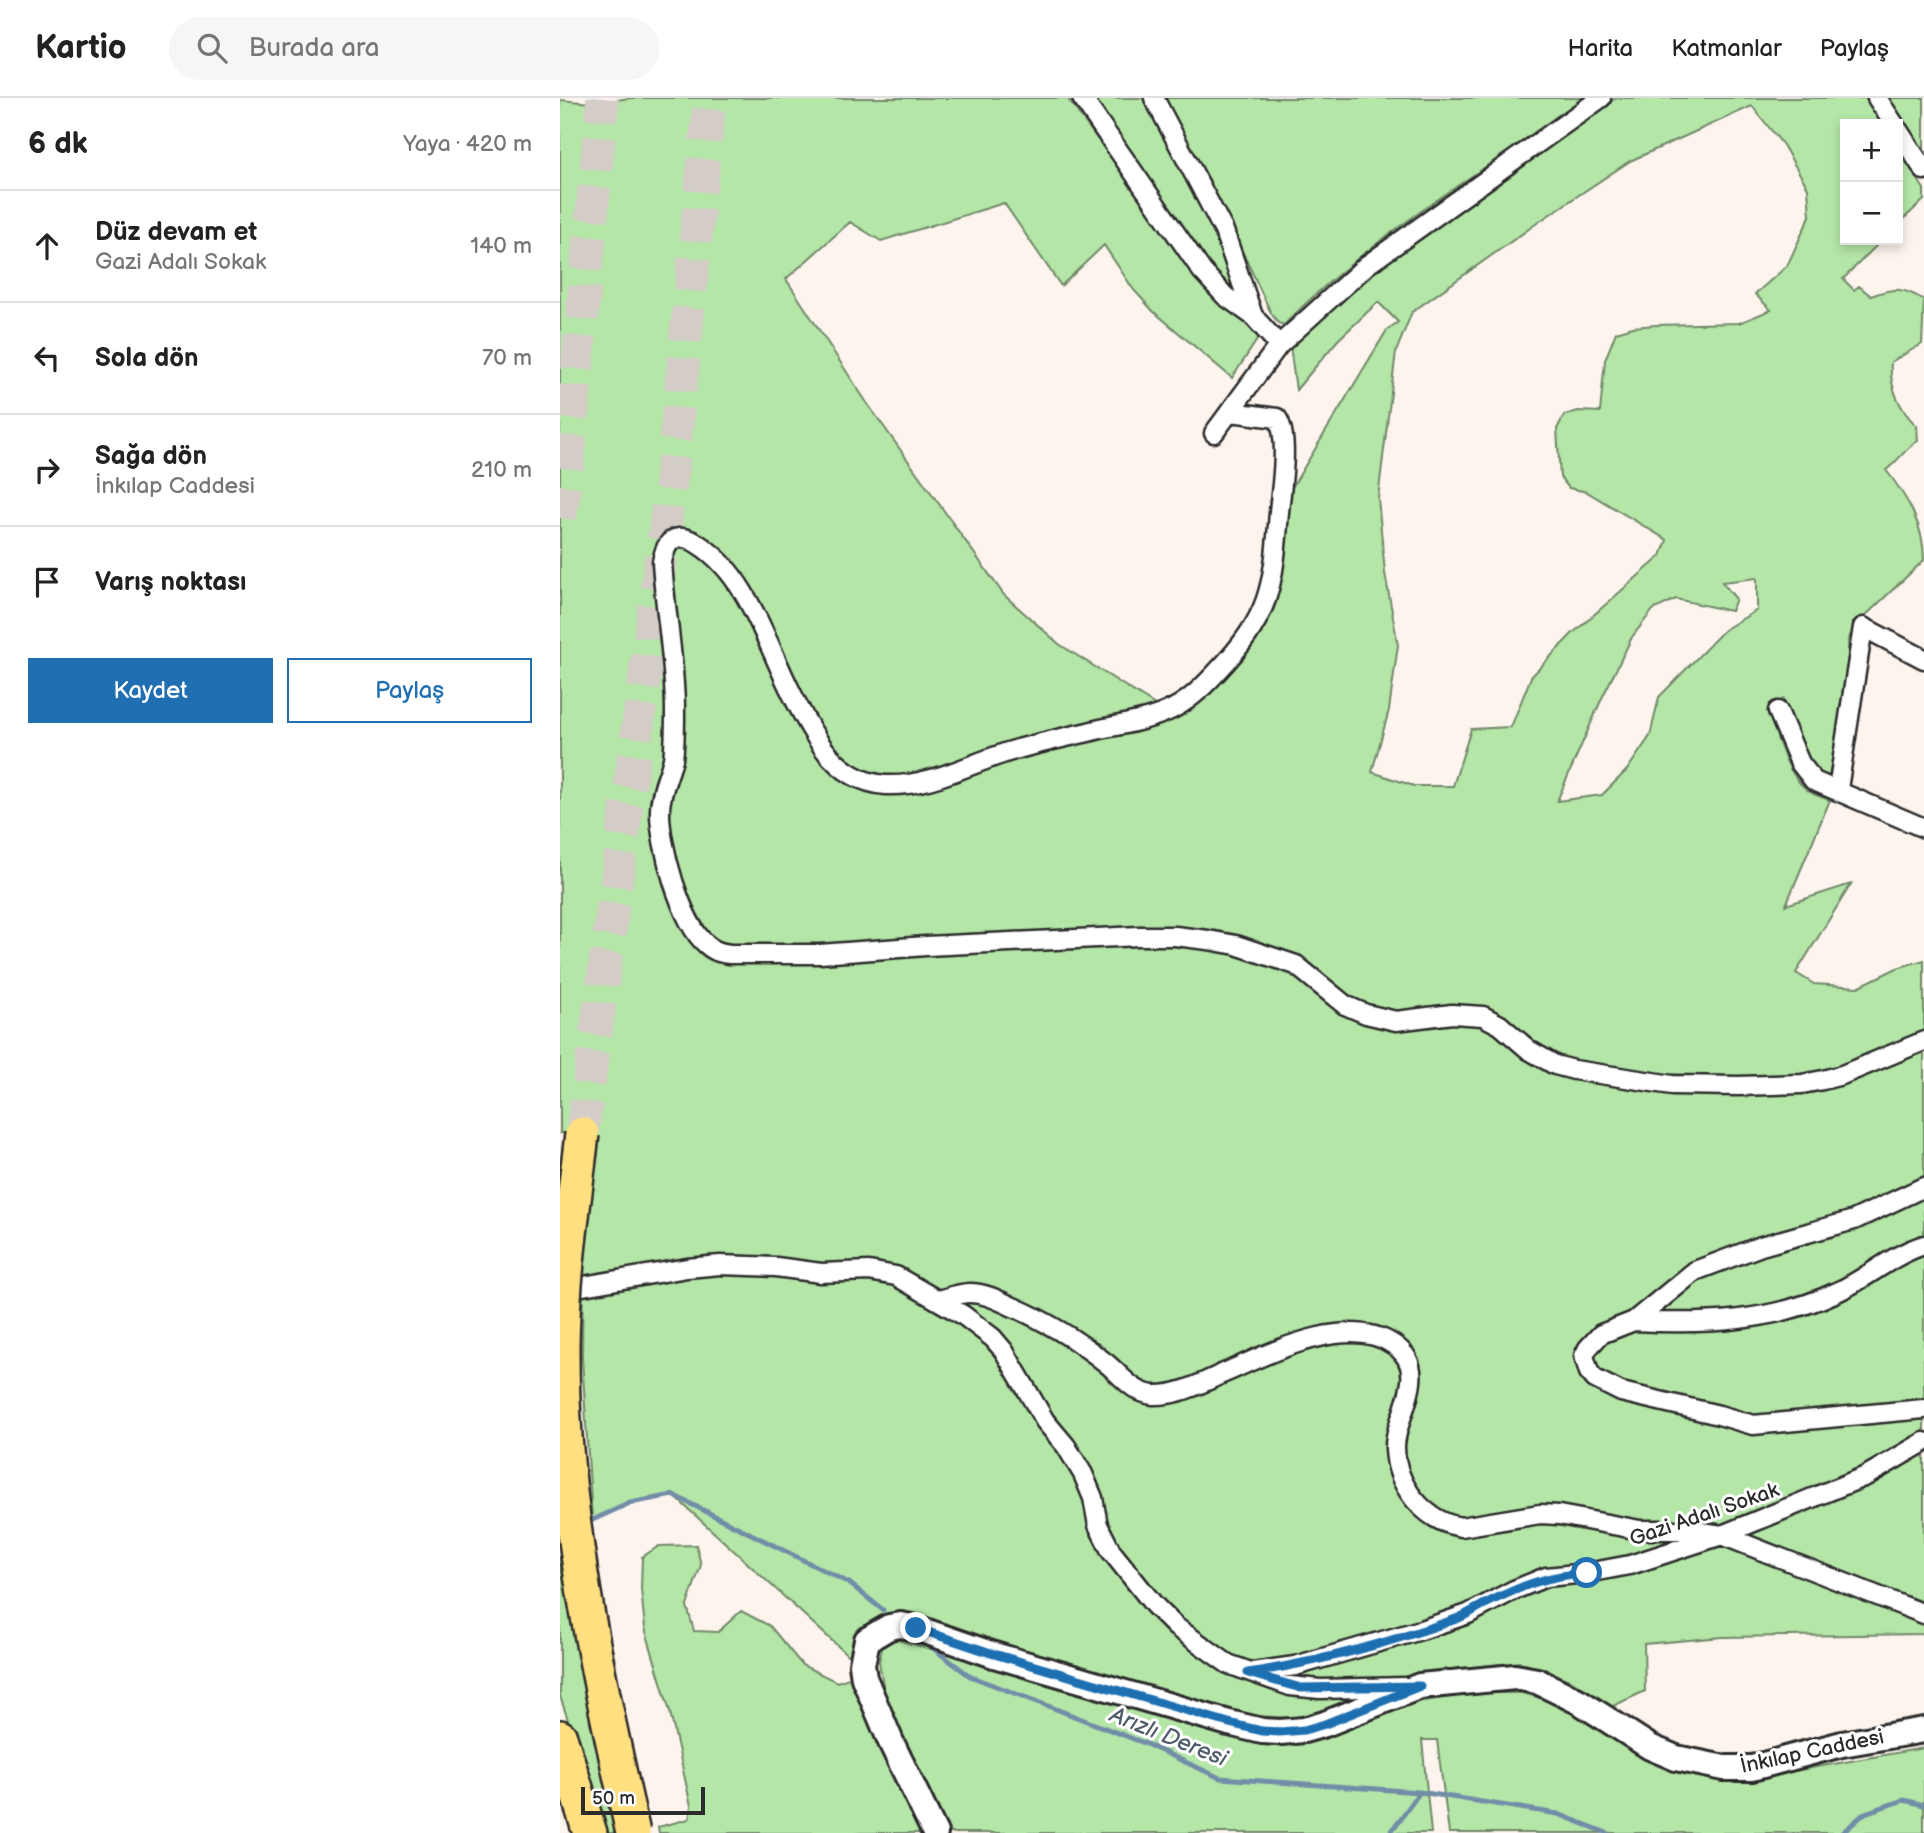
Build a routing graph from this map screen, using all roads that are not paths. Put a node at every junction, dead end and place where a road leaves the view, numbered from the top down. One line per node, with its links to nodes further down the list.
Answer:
1 (1082, 98): 8 (street)
2 (1154, 98): 8 (street)
3 (1601, 98): 9 (street)
4 (1877, 98): 5 (street)
5 (1891, 119)
6 (1903, 138): 7 (street)
7 (1924, 170)
8 (1252, 316): 9 (street)
9 (1279, 345): 10 (street)
10 (1231, 412): 11 (street); 16 (street)
11 (1214, 433)
12 (1924, 659): 14 (street)
13 (1778, 712): 14 (street)
14 (1838, 789): 15 (street)
15 (1924, 828)
16 (1924, 1041)
17 (582, 1134): 32 (highway, bridge)
18 (1924, 1187): 22 (street)
19 (1924, 1245): 22 (street)
20 (560, 1290): 21 (street)
21 (939, 1300): 25 (street); 27 (street)
22 (1634, 1321): 23 (street)
23 (1924, 1409)
24 (1924, 1442): 25 (street, Gazi Adalı Sokak)
25 (1722, 1535): 26 (street); 27 (street, Gazi Adalı Sokak)
26 (1924, 1614)
27 (1248, 1673): 28 (street)
28 (1420, 1686): 29 (street, İnkılap Caddesi); 33 (street, İnkılap Caddesi)
29 (1924, 1730)
30 (560, 1737): 31 (highway)
31 (590, 1833)
32 (633, 1833)
33 (935, 1833)

